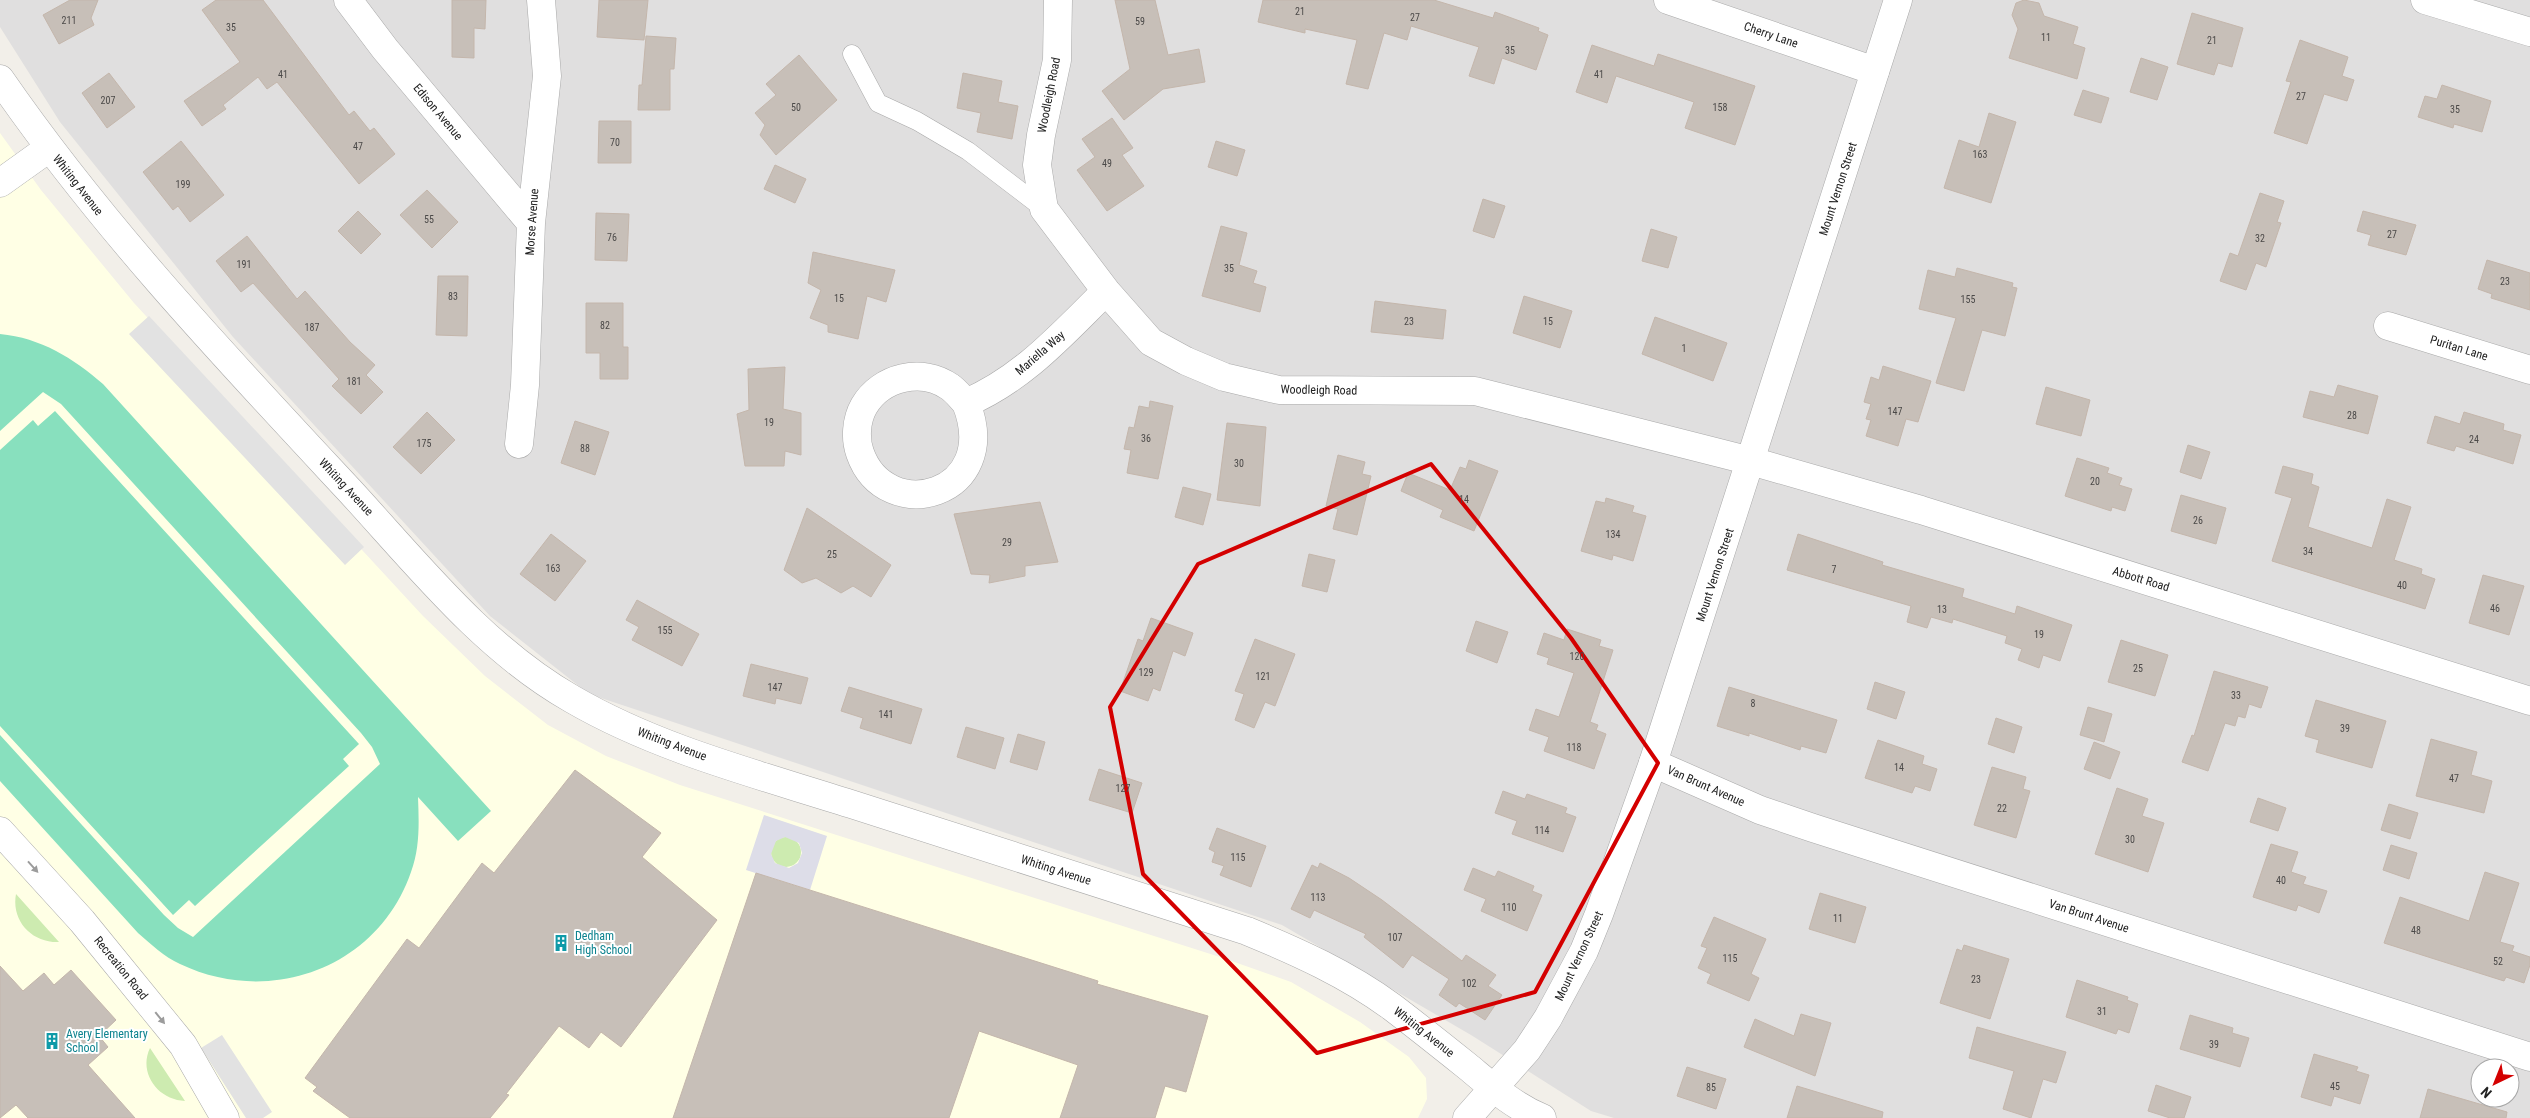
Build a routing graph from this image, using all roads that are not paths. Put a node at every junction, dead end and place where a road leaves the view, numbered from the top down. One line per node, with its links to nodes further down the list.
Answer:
1 (348, 0): 14 (street, Edison Avenue)
2 (541, 0): 14 (street, Morse Avenue)
3 (1058, 0): 13 (street, Woodleigh Road)
4 (1668, 0): 9 (street, Cherry Lane)
5 (1898, 0): 9 (street, Mount Vernon Street)
6 (2426, 0): 7 (street)
7 (2530, 32)
8 (852, 54): 13 (lane)
9 (1875, 71): 20 (street, Mount Vernon Street)
10 (0, 79): 11 (street, Whiting Avenue)
11 (49, 148): 12 (street); 25 (street, Whiting Avenue)
12 (0, 183)
13 (1044, 209): 15 (street, Woodleigh Road)
14 (531, 223): 19 (street, Morse Avenue)
15 (1106, 291): 18 (street, Mariella Way); 20 (street, Woodleigh Road)
16 (2388, 326): 17 (street, Puritan Lane)
17 (2530, 370)
18 (966, 403): 18 (street)
19 (520, 444)
20 (1751, 461): 21 (street, Abbott Road); 22 (street, Mount Vernon Street)
21 (2530, 701)
22 (1653, 763): 24 (street, Van Brunt Avenue); 25 (street, Mount Vernon Street)
23 (0, 831): 26 (street, Recreation Road, one-way to 26)
24 (2530, 1057)
25 (1493, 1088): 27 (street, Mount Vernon Street); 28 (street, Whiting Avenue)
26 (225, 1118)
27 (1468, 1118)
28 (1542, 1118)

